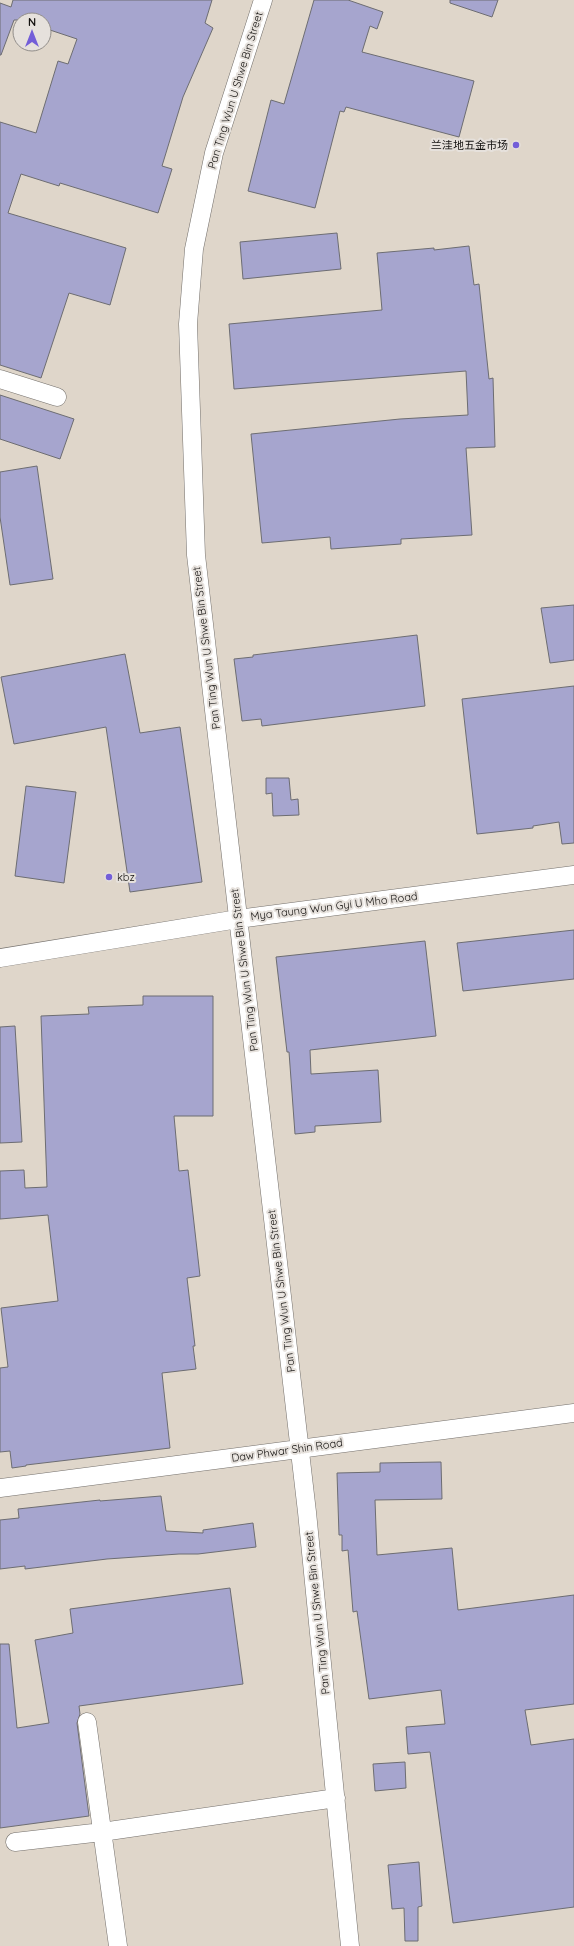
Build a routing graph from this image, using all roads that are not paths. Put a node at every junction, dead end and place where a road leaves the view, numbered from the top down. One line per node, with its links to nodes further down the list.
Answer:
1 (263, 0): 5 (street, Pan Ting Wun U Shwe Bin Street)
2 (0, 379): 3 (street)
3 (57, 397)
4 (574, 875): 5 (street, Mya Taung Wun Gyi U Mho Road)
5 (238, 919): 6 (street, Mya Taung Wun Gyi U Mho Road); 8 (street, Pan Ting Wun U Shwe Bin Street)
6 (0, 958)
7 (574, 1413): 8 (street, Daw Phwar Shin Road)
8 (300, 1448): 9 (street, Daw Phwar Shin Road); 11 (street, Pan Ting Wun U Shwe Bin Street)
9 (0, 1488)
10 (88, 1722): 12 (street)
11 (336, 1798): 12 (street); 15 (street, Pan Ting Wun U Shwe Bin Street)
12 (102, 1832): 13 (street); 14 (street)
13 (15, 1842)
14 (118, 1946)
15 (350, 1946)

